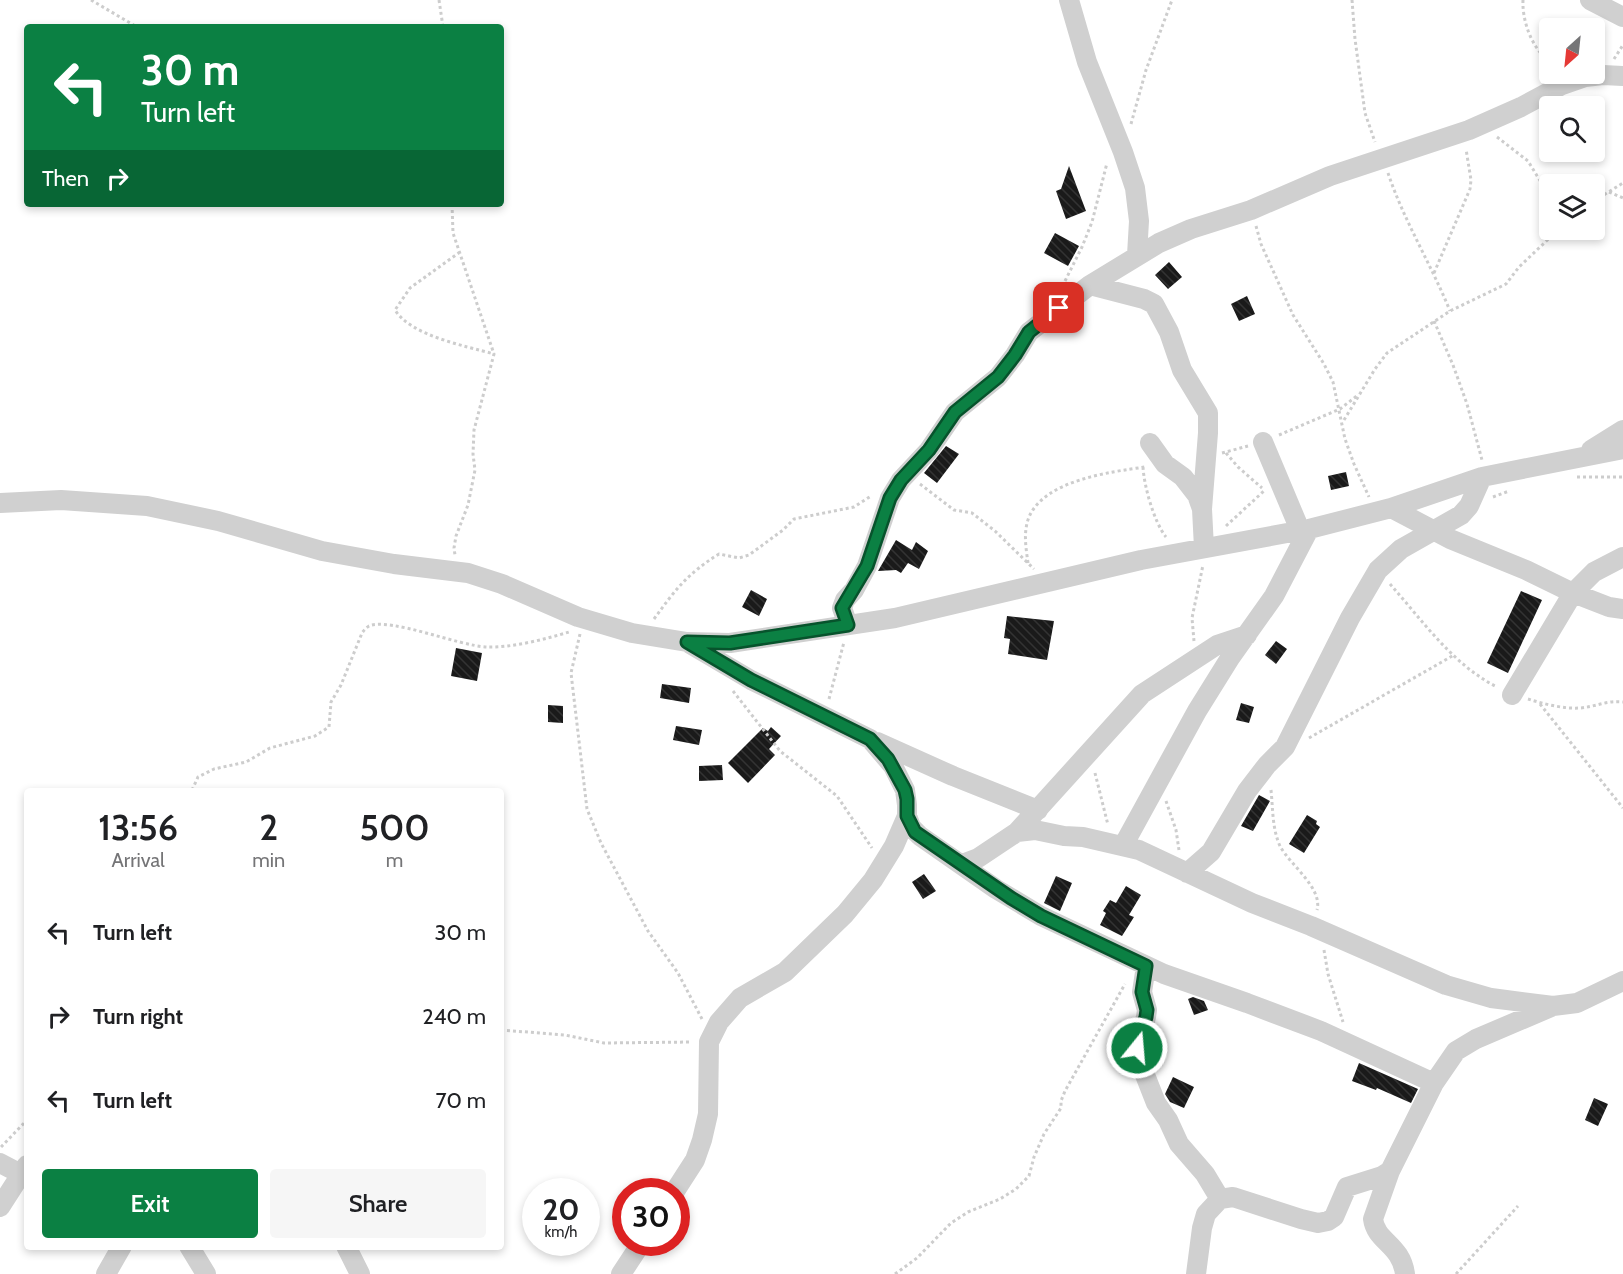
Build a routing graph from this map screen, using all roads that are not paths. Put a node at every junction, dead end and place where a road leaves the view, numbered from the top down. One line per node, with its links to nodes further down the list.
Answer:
1 (1069, 0): 5 (street)
2 (1590, 0): 3 (street)
3 (1623, 17)
4 (1623, 76): 5 (street)
5 (1137, 255): 6 (street)
6 (1090, 285): 14 (street); 22 (street)
7 (1623, 430): 11 (street)
8 (1263, 442): 16 (street)
9 (1150, 443): 14 (street)
10 (1623, 449): 11 (street)
11 (1578, 458): 12 (street)
12 (1484, 477): 15 (street); 17 (street)
13 (0, 503): 24 (street)
14 (1202, 509): 18 (street)
15 (1383, 510): 16 (street); 17 (street)
16 (1304, 529): 18 (street); 23 (street)
17 (1432, 531): 20 (street); 32 (street)
18 (1210, 547): 22 (street)
19 (1623, 557): 20 (street)
20 (1573, 593): 21 (street); 25 (street)
21 (1623, 609)
22 (848, 625): 24 (street)
23 (1247, 635): 27 (street); 30 (street)
24 (687, 642): 26 (street)
25 (1512, 695)
26 (870, 739): 27 (street); 28 (street)
27 (1038, 810): 29 (street)
28 (907, 816): 31 (street); 40 (street)
29 (1017, 832): 30 (street); 31 (street)
30 (1119, 845): 32 (street)
31 (962, 864): 33 (street)
32 (1184, 871): 35 (street)
33 (1142, 964): 36 (street); 41 (street)
34 (1623, 981): 35 (street)
35 (1553, 1006): 36 (street)
36 (1434, 1083): 39 (street)
37 (0, 1163): 38 (street)
38 (24, 1170): 42 (street)
39 (1390, 1171): 41 (street); 52 (street)
40 (683, 1178)
41 (1220, 1199): 51 (street)
42 (0, 1207)
43 (120, 1250): 47 (street)
44 (191, 1250): 48 (street)
45 (348, 1250): 49 (street)
46 (633, 1256): 50 (street)
47 (106, 1274)
48 (206, 1274)
49 (360, 1274)
50 (621, 1274)
51 (1196, 1274)
52 (1405, 1274)

